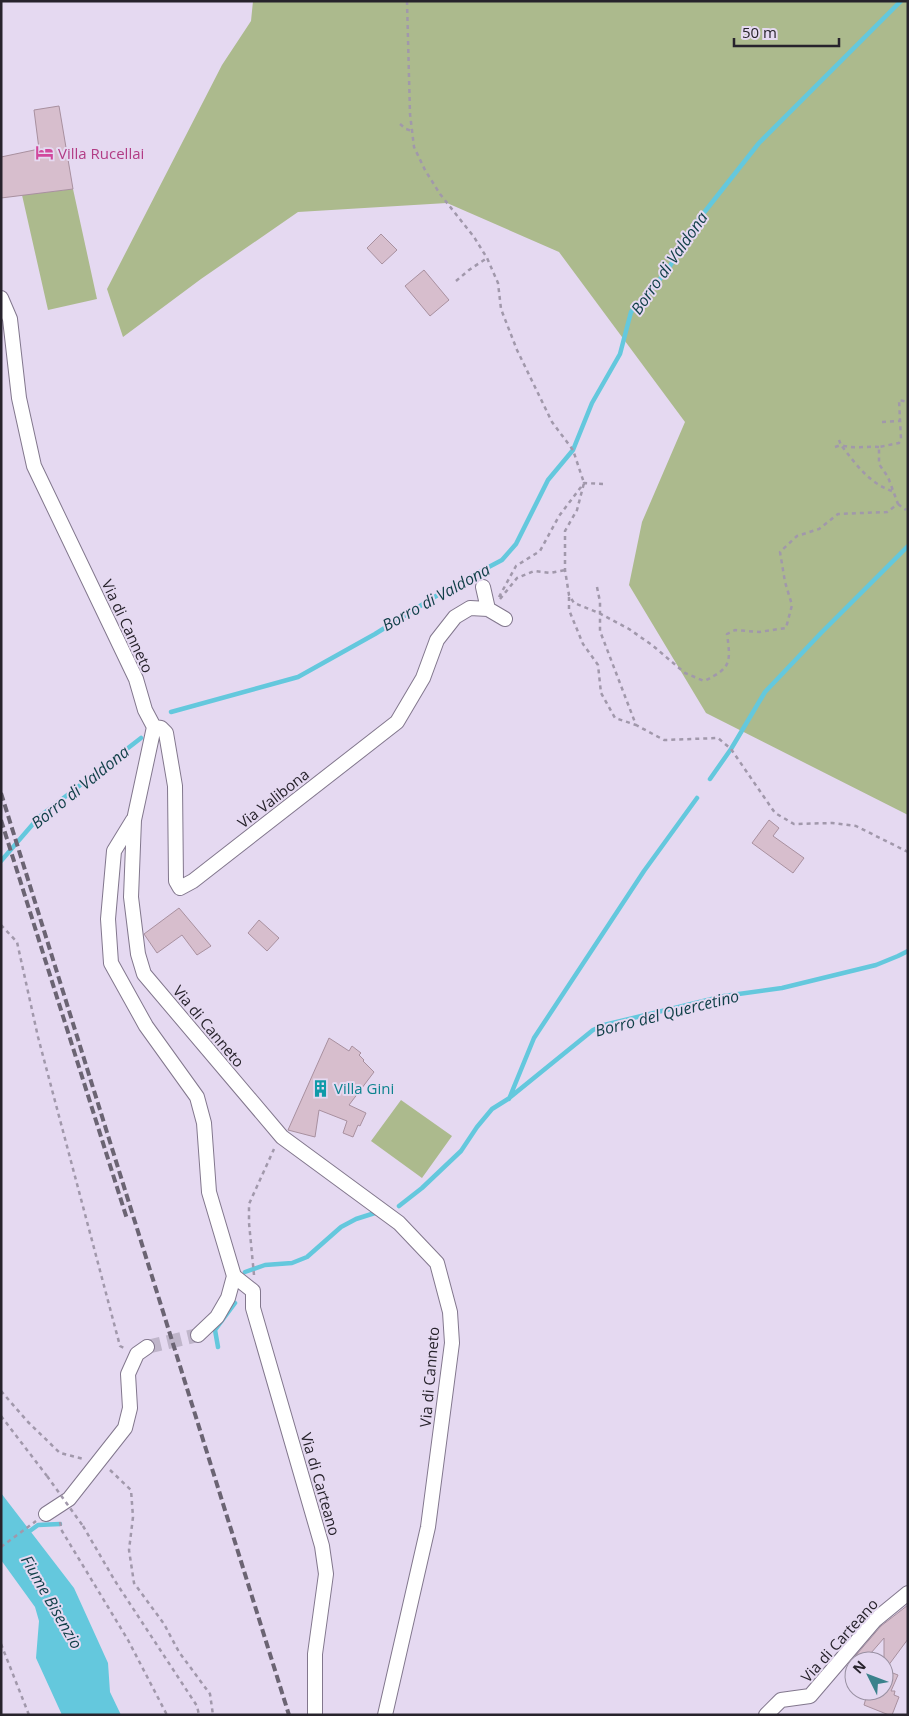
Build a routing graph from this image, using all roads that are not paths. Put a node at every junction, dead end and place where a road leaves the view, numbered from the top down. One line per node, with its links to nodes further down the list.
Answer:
1 (1, 298): 5 (street, Via di Canneto)
2 (483, 587): 3 (street)
3 (489, 610): 4 (street); 5 (street, Via Valibona)
4 (505, 619)
5 (154, 727): 6 (street, Via di Canneto)
6 (134, 820): 7 (street); 13 (street, Via di Canneto)
7 (234, 1276): 8 (street); 12 (street, Via di Carteano)
8 (198, 1335)
9 (147, 1347): 10 (street)
10 (46, 1514)
11 (908, 1593): 14 (street, Via di Carteano)
12 (315, 1715)
13 (385, 1715)
14 (766, 1715)

